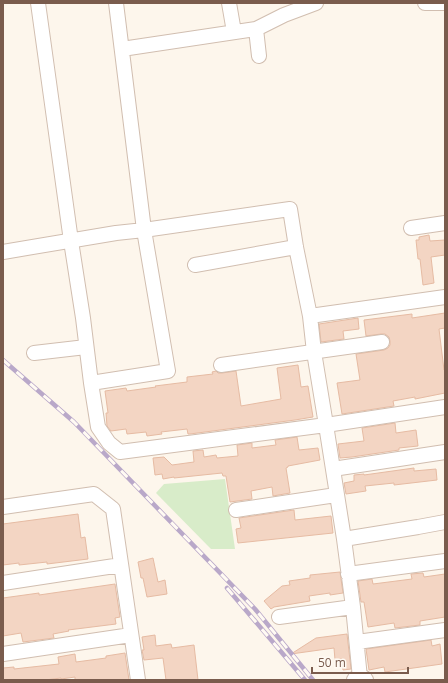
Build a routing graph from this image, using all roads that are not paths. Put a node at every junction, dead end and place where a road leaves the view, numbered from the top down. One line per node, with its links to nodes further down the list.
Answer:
1 (38, 3): 14 (street)
2 (116, 3): 9 (street)
3 (229, 3): 8 (street)
4 (316, 3): 7 (street)
5 (425, 3): 6 (street)
6 (445, 3)
7 (256, 29): 8 (street); 10 (street)
8 (234, 32): 9 (street)
9 (122, 49): 13 (street)
10 (259, 56)
11 (445, 223): 12 (street)
12 (411, 228)
13 (144, 230): 14 (street); 15 (street); 25 (street)
14 (71, 241): 16 (street); 21 (street)
15 (296, 247): 17 (street); 19 (street)
16 (3, 252)
17 (195, 264)
18 (445, 298): 19 (street)
19 (310, 316): 22 (street)
20 (382, 342): 22 (street)
21 (86, 347): 23 (street); 25 (street)
22 (314, 352): 24 (street); 27 (street)
23 (34, 353)
24 (221, 365)
25 (91, 383): 27 (street)
26 (445, 407): 27 (street)
27 (326, 425): 29 (street)
28 (445, 452): 29 (street)
29 (333, 469): 30 (street)
30 (336, 495): 32 (street); 34 (street)
31 (3, 508): 36 (street)
32 (236, 510)
33 (445, 522): 34 (street)
34 (344, 539): 37 (street)
35 (445, 560): 37 (street)
36 (121, 565): 38 (street); 42 (street)
37 (348, 574): 39 (street)
38 (3, 583)
39 (353, 607): 40 (street); 43 (street)
40 (279, 617)
41 (445, 630): 43 (street)
42 (131, 635): 44 (street); 46 (street)
43 (357, 642): 45 (street)
44 (3, 654)
45 (360, 679)
46 (138, 680)

